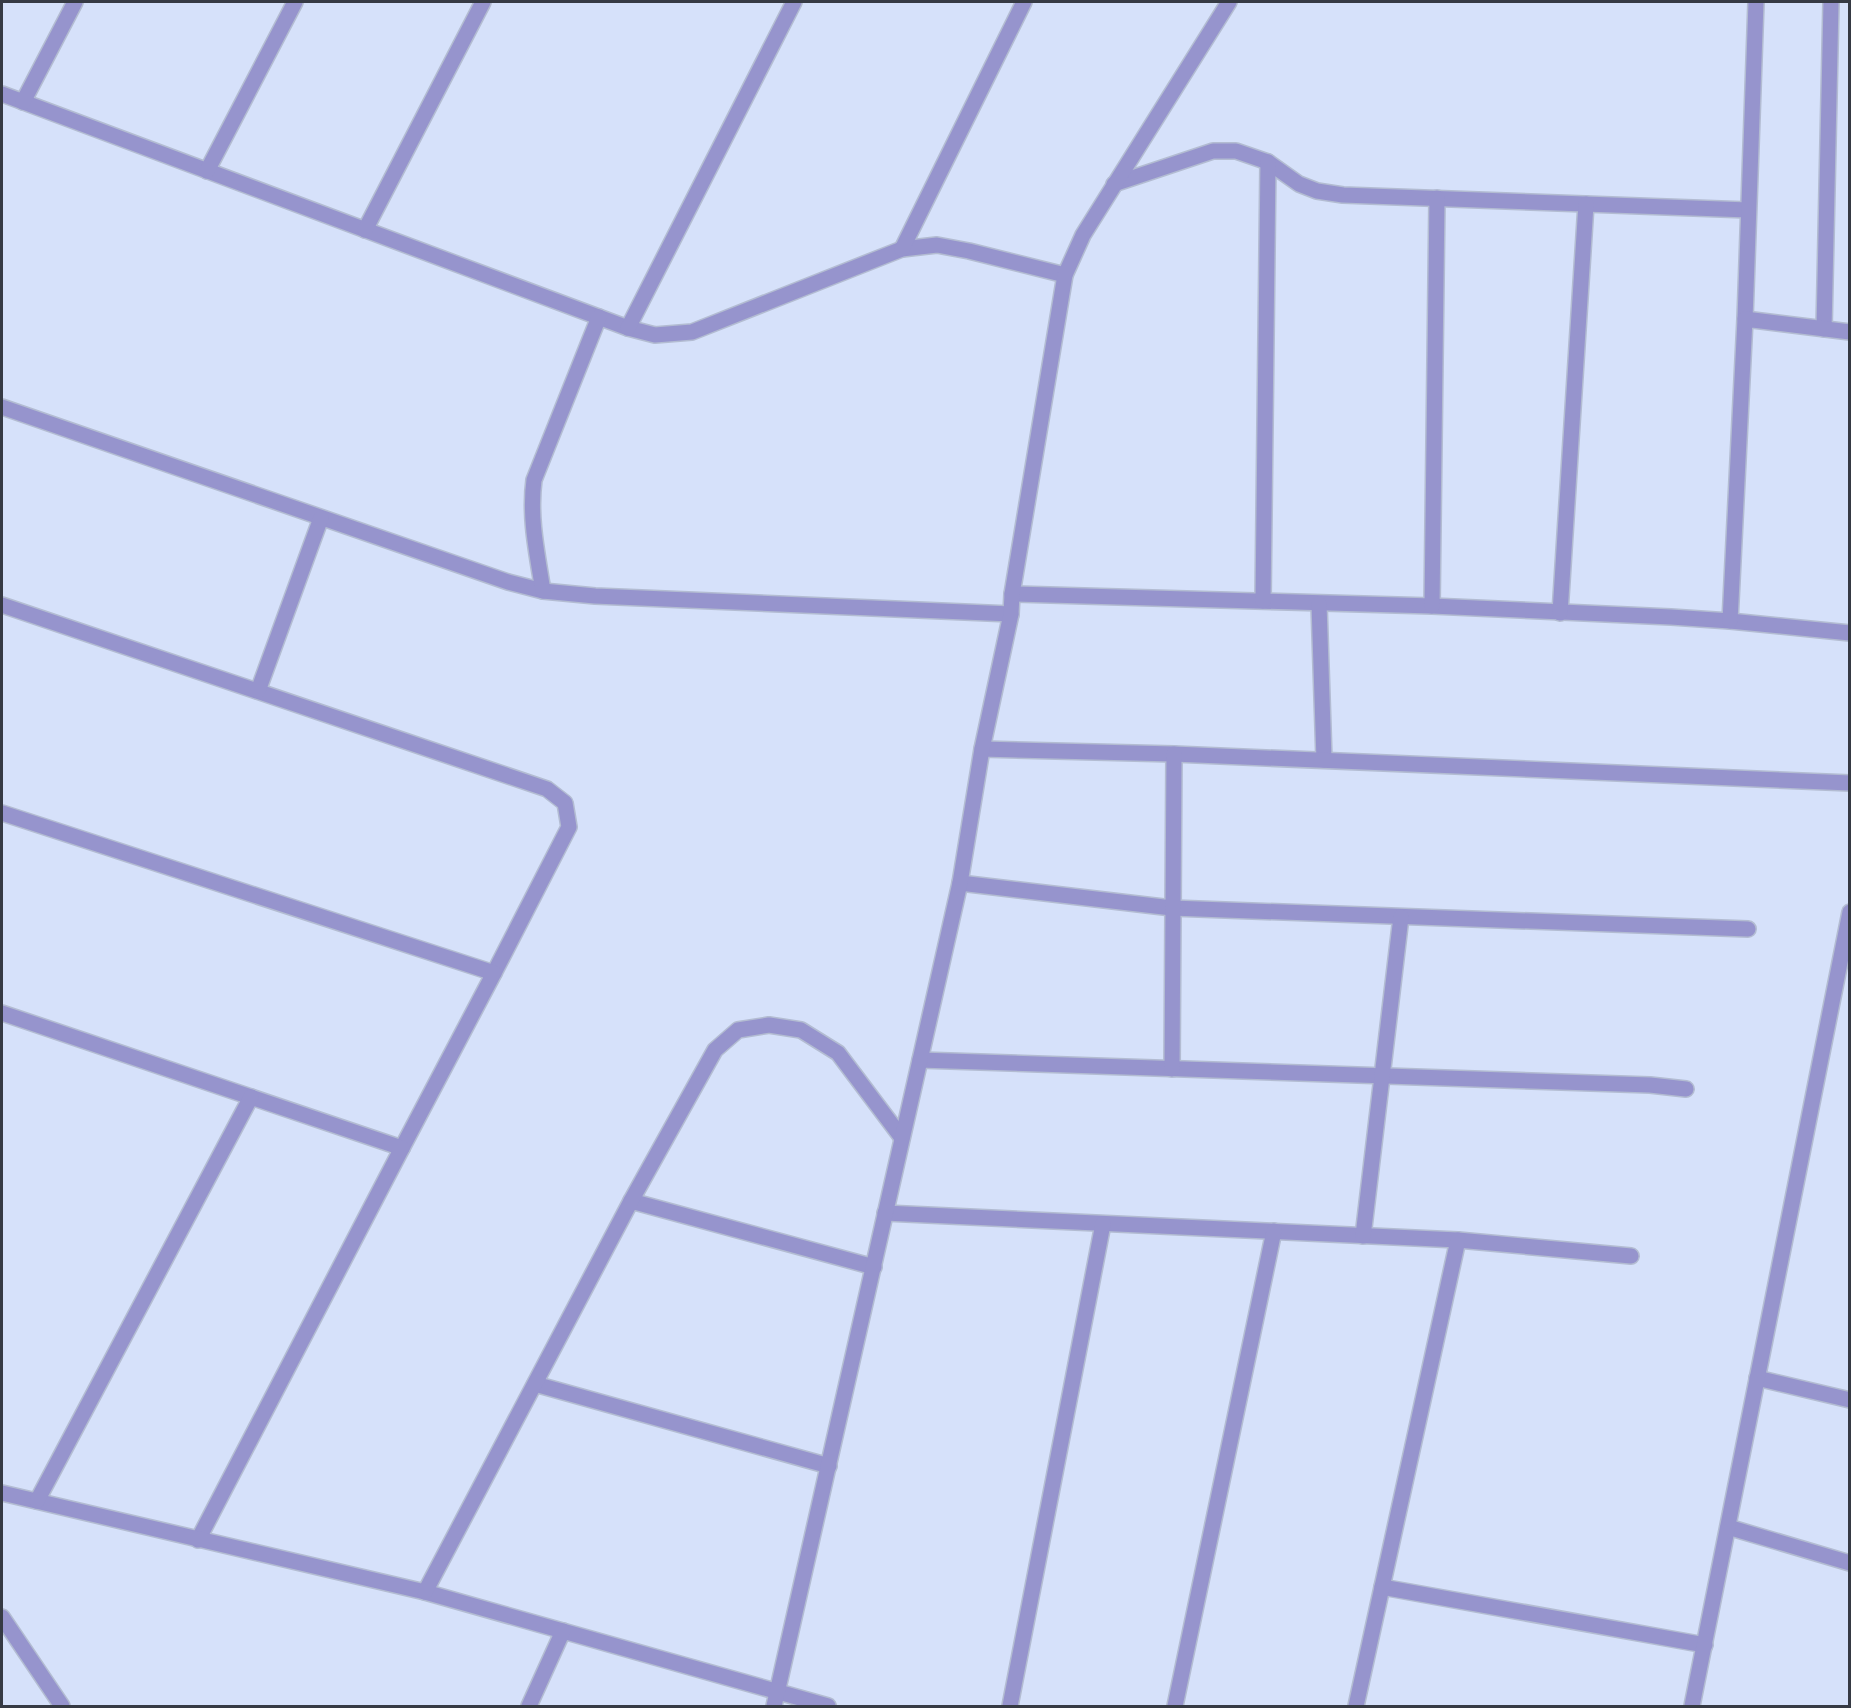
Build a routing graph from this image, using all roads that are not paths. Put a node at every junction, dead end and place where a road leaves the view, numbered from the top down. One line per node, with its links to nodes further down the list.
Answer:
1 (75, 2): 10 (street)
2 (295, 2): 12 (street)
3 (483, 2): 17 (street)
4 (794, 2): 22 (street)
5 (1024, 2): 18 (street)
6 (1229, 2): 13 (street)
7 (1756, 2): 16 (street)
8 (1831, 2): 23 (street)
9 (2, 94): 10 (street)
10 (23, 102): 12 (street)
11 (1268, 162): 13 (street); 14 (street); 29 (street)
12 (207, 171): 17 (street)
13 (1114, 184): 19 (street)
14 (1437, 198): 15 (street); 32 (street)
15 (1586, 204): 16 (street); 33 (street)
16 (1748, 210): 21 (street)
17 (364, 230): 20 (street)
18 (902, 249): 19 (street); 22 (street)
19 (1065, 275): 28 (street)
20 (599, 317): 22 (street); 27 (street)
21 (1745, 320): 23 (street); 35 (street)
22 (628, 328)
23 (1824, 328): 24 (street)
24 (1850, 332)
25 (2, 407): 26 (street)
26 (321, 518): 27 (street); 37 (street)
27 (543, 591): 34 (street)
28 (1012, 594): 29 (street); 34 (street)
29 (1263, 602): 30 (street)
30 (1319, 604): 32 (street); 40 (street)
31 (2, 605): 37 (street)
32 (1432, 606): 33 (street)
33 (1560, 613): 35 (street)
34 (1011, 614): 38 (street)
35 (1730, 621): 36 (street)
36 (1850, 633)
37 (258, 691): 48 (street)
38 (982, 749): 39 (street); 43 (street)
39 (1174, 754): 40 (street); 44 (street)
40 (1324, 760): 41 (street)
41 (1850, 783)
42 (2, 813): 48 (street)
43 (960, 883): 44 (street); 50 (street)
44 (1172, 908): 46 (street); 51 (street)
45 (1850, 912): 65 (street)
46 (1401, 917): 47 (street); 52 (street)
47 (1748, 930)
48 (494, 973): 56 (street)
49 (2, 1013): 54 (street)
50 (920, 1060): 51 (street); 55 (street)
51 (1172, 1069): 52 (street)
52 (1382, 1076): 53 (street); 61 (street)
53 (1686, 1089)
54 (251, 1097): 56 (street); 70 (street)
55 (902, 1138): 57 (street); 58 (street)
56 (402, 1148): 72 (street)
57 (631, 1201): 64 (street); 66 (street)
58 (885, 1213): 59 (street); 64 (street)
59 (1103, 1224): 60 (street); 83 (street)
60 (1274, 1232): 61 (street); 84 (street)
61 (1363, 1236): 62 (street)
62 (1458, 1240): 63 (street); 74 (street)
63 (1631, 1256)
64 (874, 1267): 68 (street)
65 (1757, 1378): 67 (street); 71 (street)
66 (535, 1384): 68 (street); 75 (street)
67 (1850, 1400)
68 (829, 1466): 79 (street)
69 (2, 1493): 70 (street)
70 (37, 1501): 72 (street)
71 (1728, 1527): 73 (street); 78 (street)
72 (198, 1539): 75 (street)
73 (1850, 1563)
74 (1382, 1587): 78 (street); 85 (street)
75 (425, 1592): 77 (street)
76 (2, 1617): 80 (street)
77 (563, 1631): 79 (street); 81 (street)
78 (1705, 1645): 86 (street)
79 (776, 1699): 82 (street)
80 (62, 1707)
81 (529, 1707)
82 (828, 1707)
83 (1010, 1707)
84 (1175, 1707)
85 (1356, 1707)
86 (1692, 1707)

